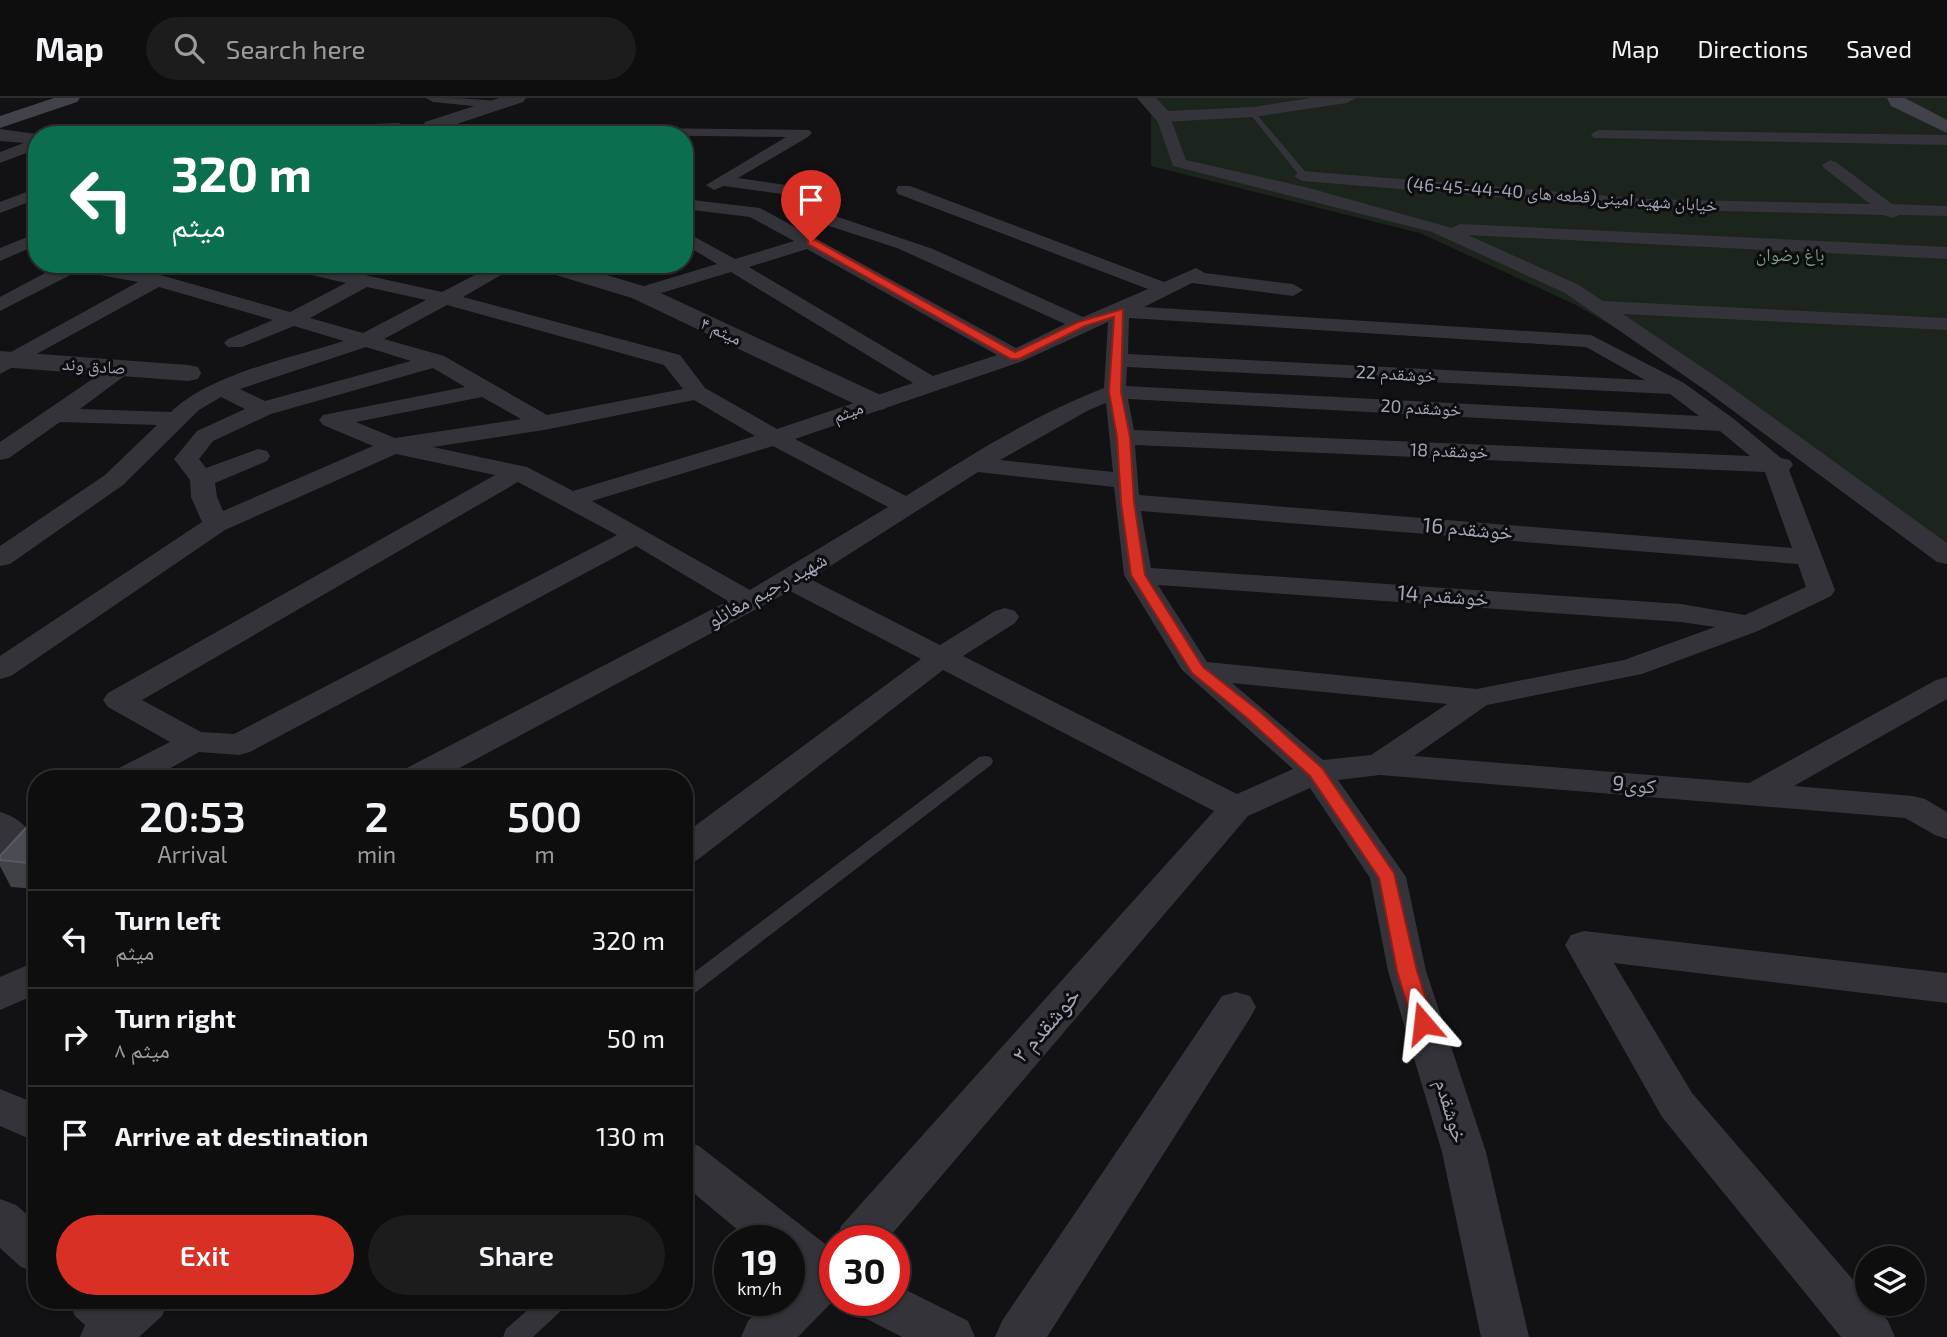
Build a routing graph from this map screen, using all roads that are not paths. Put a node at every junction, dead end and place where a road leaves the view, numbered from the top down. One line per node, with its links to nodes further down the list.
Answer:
1 (44, 98): 9 (main road)
2 (71, 98): 12 (main road)
3 (433, 98): 7 (street)
4 (1146, 98): 10 (street)
5 (1347, 98): 8 (street)
6 (1896, 98): 11 (main road); 14 (main road)
7 (509, 102): 13 (street)
8 (1253, 111): 10 (street); 26 (lane)
9 (0, 113)
10 (1163, 117): 24 (street)
11 (1947, 117)
12 (0, 122)
13 (444, 126)
14 (1947, 127)
15 (693, 132): 16 (street)
16 (718, 132): 21 (street); 27 (street)
17 (0, 135): 19 (street)
18 (1599, 135): 20 (street)
19 (28, 140)
20 (1947, 140)
21 (693, 144)
22 (28, 145): 23 (street)
23 (0, 158)
24 (1179, 163): 26 (street, خیابان شهید امینی(قطعه های 40-44-45-46)); 35 (street)
25 (1829, 165): 33 (street)
26 (1305, 177): 33 (street, خیابان شهید امینی(قطعه های 40-44-45-46))
27 (722, 181): 30 (street); 57 (street)
28 (904, 190): 49 (street)
29 (28, 197): 32 (street)
30 (693, 198)
31 (693, 204): 38 (street)
32 (0, 208)
33 (1888, 210): 34 (street, خیابان شهید امینی(قطعه های 40-44-45-46)); 40 (street)
34 (1947, 211)
35 (1438, 228): 40 (street); 54 (street)
36 (693, 241): 41 (street)
37 (28, 242): 39 (street)
38 (811, 242): 41 (street); 61 (street)
39 (0, 255)
40 (1945, 255)
41 (730, 264): 51 (street); 68 (street)
42 (62, 273): 53 (street)
43 (120, 273): 48 (street)
44 (362, 273): 56 (street)
45 (367, 273): 52 (street)
46 (494, 273): 52 (street)
47 (582, 273): 51 (street, ۴ میثم)
48 (157, 280): 56 (street); 63 (street)
49 (1162, 288): 50 (street); 55 (street)
50 (1293, 290)
51 (641, 293): 72 (street, ۴ میثم)
52 (447, 299): 59 (street); 71 (street)
53 (0, 305)
54 (1600, 307): 58 (street); 67 (street)
55 (1119, 311): 57 (street, میثم); 66 (street, خوشقدم); 67 (street)
56 (291, 320): 59 (street); 60 (street)
57 (1082, 324): 61 (street, میثم)
58 (1947, 324)
59 (364, 341): 62 (street); 69 (street)
60 (235, 343)
61 (1015, 356): 68 (street, میثم)
62 (436, 360): 70 (street); 73 (street)
63 (4, 362): 64 (street, صادق وند)
64 (124, 368): 65 (street, صادق وند); 74 (street)
65 (188, 373)
66 (1116, 376): 67 (street, خوشقدم 22); 77 (street, خوشقدم 20); 78 (street, خوشقدم); 83 (street, شهید رحیم مغانلو)
67 (1685, 380): 77 (street); 90 (street)
68 (932, 385): 72 (street, میثم)
69 (221, 388): 73 (street); 75 (street)
70 (487, 389): 76 (street); 80 (street)
71 (697, 393): 76 (street); 79 (street)
72 (875, 403): 79 (street, میثم)
73 (263, 409): 86 (street)
74 (56, 415): 75 (street); 81 (street)
75 (178, 419): 95 (street)
76 (544, 423): 80 (street)
77 (1726, 424): 84 (street)
78 (1124, 437): 84 (street, خوشقدم 18); 87 (street, خوشقدم)
79 (775, 438): 88 (street, میثم); 89 (street)
80 (393, 446): 85 (street); 91 (street)
81 (0, 453)
82 (258, 456): 86 (street)
83 (974, 464): 87 (street, خوشقدم 16); 89 (street, شهید رحیم مغانلو)
84 (1775, 465): 90 (street, خوشقدم 18); 94 (street)
85 (518, 472): 88 (street); 106 (street)
86 (202, 479): 91 (street)
87 (1127, 491): 94 (street, خوشقدم 16); 96 (street, خوشقدم)
88 (572, 499): 92 (street)
89 (908, 507): 97 (street, شهید رحیم مغانلو)
90 (1892, 514): 93 (street)
91 (216, 524): 102 (street)
92 (637, 535): 98 (street); 106 (street)
93 (1947, 556)
94 (1808, 557): 100 (street)
95 (0, 558)
96 (1138, 575): 100 (street, خوشقدم 14); 103 (street, خوشقدم)
97 (790, 580): 98 (street, شهید رحیم مغانلو); 101 (street)
98 (748, 601): 110 (street, شهید رحیم مغانلو)
99 (1005, 617): 101 (street)
100 (1748, 625): 105 (street)
101 (942, 657): 115 (street); 117 (street)
102 (0, 670)
103 (1198, 670): 105 (street); 111 (street, خوشقدم)
104 (1947, 686): 112 (street)
105 (1477, 698): 108 (street)
106 (194, 742): 109 (street)
107 (985, 761): 119 (lane)
108 (1380, 764): 111 (street, کوی9); 112 (street, کوی9)
109 (142, 770)
110 (430, 770)
111 (1316, 772): 115 (street, ۲ خوشقدم); 137 (street, خوشقدم)
112 (1753, 795): 114 (street, کوی9)
113 (1947, 799): 114 (street)
114 (1913, 807): 116 (street, کوی9)
115 (1236, 808): 128 (street, ۲ خوشقدم)
116 (1947, 827)
117 (693, 845)
118 (28, 981): 121 (street)
119 (693, 984)
120 (1947, 988): 138 (street)
121 (0, 995)
122 (1236, 1007): 136 (street)
123 (0, 1106): 124 (street)
124 (28, 1120)
125 (693, 1175): 127 (street)
126 (0, 1219): 129 (street)
127 (763, 1225)
128 (873, 1225)
129 (28, 1244)
130 (819, 1284): 134 (street, ۲ خوشقدم)
131 (546, 1309): 133 (lane)
132 (910, 1316): 135 (street)
133 (515, 1337)
134 (765, 1337)
135 (951, 1337)
136 (1018, 1337)
137 (1505, 1337)
138 (1871, 1337)

